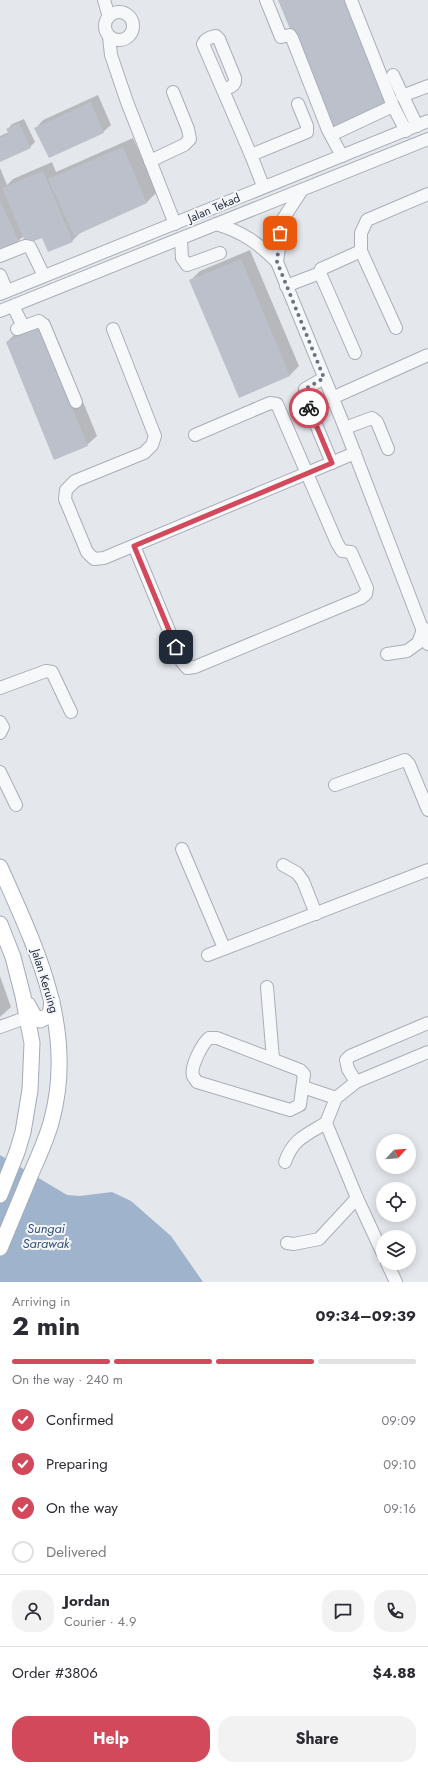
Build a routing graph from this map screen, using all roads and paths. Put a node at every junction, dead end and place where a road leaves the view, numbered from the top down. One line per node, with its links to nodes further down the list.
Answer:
1 (104, 0): 4 (street)
2 (266, 0): 14 (street)
3 (351, 0): 12 (street)
4 (109, 17): 5 (street); 5 (street)
5 (110, 37): 18 (street)
6 (393, 75): 10 (street)
7 (428, 86): 10 (street)
8 (223, 90): 16 (street)
9 (173, 92): 18 (street)
10 (402, 96): 13 (street)
11 (298, 104): 16 (street)
12 (393, 106): 13 (street); 14 (street)
13 (417, 126): 17 (street, Jalan Tekad)
14 (331, 135): 17 (street)
15 (428, 139): 20 (street, Jalan Tekad)
16 (250, 155): 19 (street)
17 (342, 156): 19 (street, Jalan Tekad)
18 (150, 161): 22 (street)
19 (264, 186): 22 (street, Jalan Tekad)
20 (302, 190): 23 (street, Jalan Tekad); 28 (street)
21 (428, 194): 25 (street)
22 (175, 224): 31 (street, Jalan Tekad)
23 (216, 224): 24 (street, Jalan Tekad); 28 (street)
24 (180, 240): 26 (street); 34 (street, Jalan Tekad)
25 (361, 251): 29 (street); 36 (street)
26 (220, 253)
27 (0, 256): 31 (street)
28 (277, 262): 32 (street)
29 (320, 273): 32 (street); 38 (street)
30 (0, 275): 33 (street)
31 (44, 276): 33 (street, Jalan Tekad)
32 (286, 286): 40 (street)
33 (4, 292)
34 (13, 306): 35 (street, Jalan Tekad); 42 (street)
35 (0, 311)
36 (396, 328)
37 (113, 329): 49 (street)
38 (355, 353)
39 (428, 356): 41 (street)
40 (324, 378): 41 (street); 47 (street)
41 (332, 398): 43 (street)
42 (76, 402)
43 (345, 428): 45 (street); 46 (street)
44 (195, 434): 48 (street)
45 (388, 450)
46 (355, 454): 47 (street); 50 (street)
47 (332, 463): 48 (street)
48 (307, 475): 49 (street); 49 (street)
49 (134, 546)
50 (425, 629): 51 (street); 52 (street)
51 (428, 644)
52 (387, 654)
53 (0, 688): 54 (street)
54 (71, 712)
55 (0, 722): 56 (street)
56 (0, 733)
57 (0, 772): 59 (street)
58 (335, 785): 60 (street)
59 (16, 805)
60 (428, 810)
61 (182, 849): 67 (street)
62 (283, 865): 65 (street)
63 (0, 867): 71 (main road, Jalan Keruing)
64 (428, 870): 65 (street)
65 (316, 914): 67 (street)
66 (0, 924): 70 (main road, Jalan Keruing)
67 (224, 948): 68 (street)
68 (208, 955)
69 (267, 987): 76 (street)
70 (23, 996): 71 (main road); 72 (main road, Jalan Keruing)
71 (51, 996): 86 (main road, Jalan Keruing)
72 (28, 1017): 74 (street); 82 (main road, Jalan Keruing)
73 (428, 1023): 77 (street)
74 (0, 1027)
75 (428, 1052): 77 (street)
76 (273, 1059): 78 (street); 78 (street)
77 (356, 1082): 79 (street)
78 (303, 1087): 79 (street)
79 (336, 1098): 80 (street)
80 (326, 1123): 81 (street); 83 (street)
81 (285, 1162)
82 (0, 1195)
83 (357, 1198): 84 (street); 85 (street)
84 (376, 1239)
85 (286, 1242)
86 (0, 1248)
87 (390, 1270): 88 (street)
88 (396, 1282)

